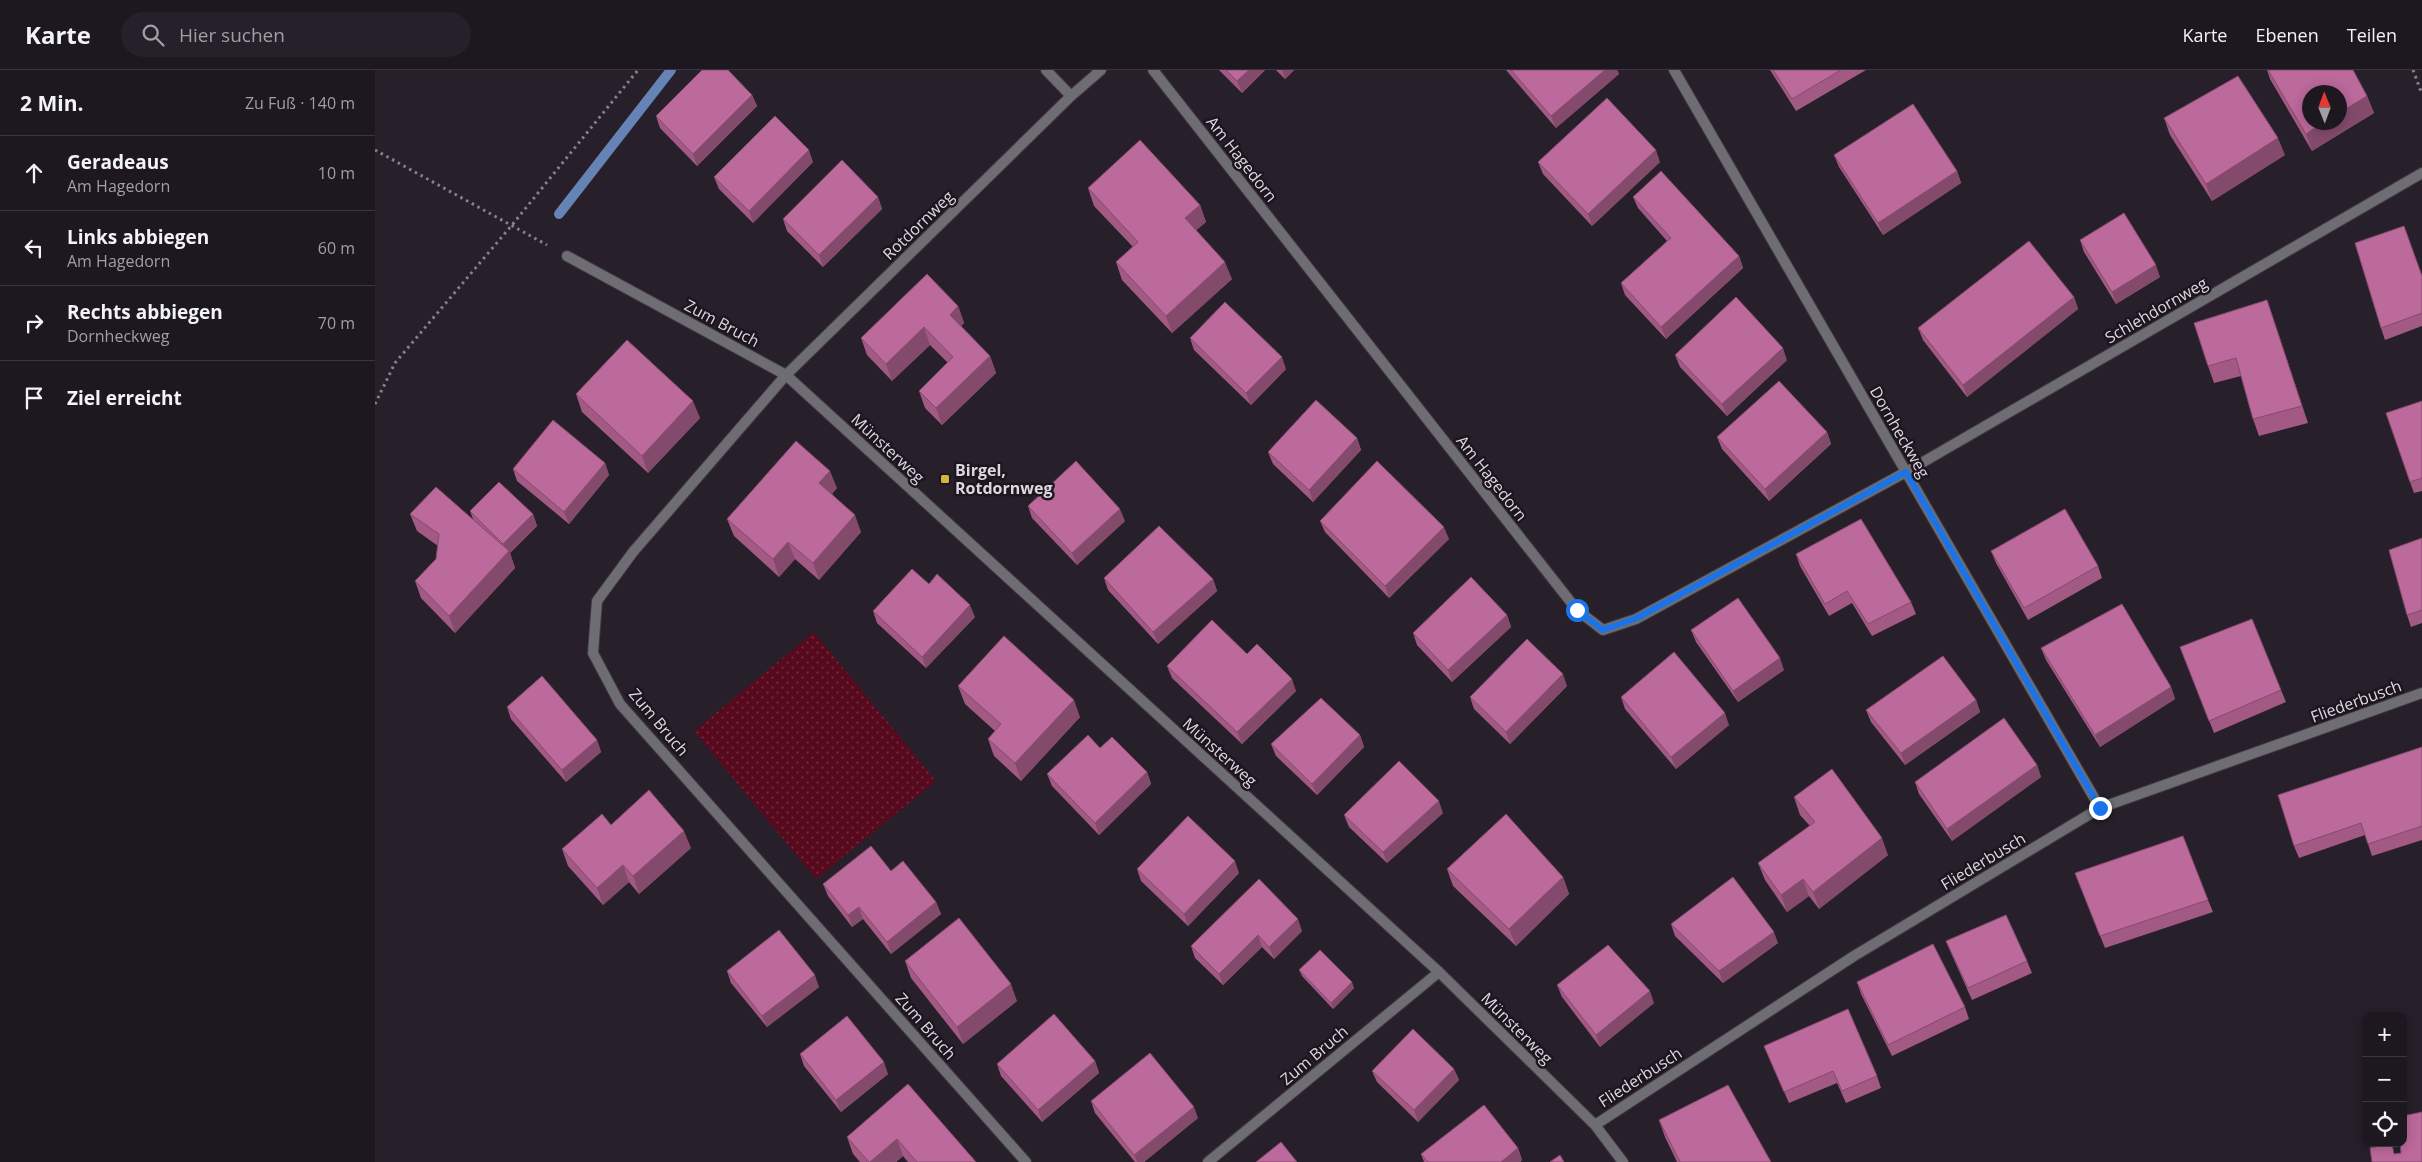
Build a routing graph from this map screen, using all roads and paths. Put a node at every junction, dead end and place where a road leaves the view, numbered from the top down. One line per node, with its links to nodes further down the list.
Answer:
1 (638, 70): 11 (path)
2 (1046, 70): 8 (street)
3 (1101, 70): 8 (street, Rotdornweg)
4 (1153, 70): 15 (street, Am Hagedorn)
5 (1674, 70): 15 (street, Dornheckweg)
6 (2413, 70): 7 (path)
7 (2422, 94)
8 (1071, 96): 13 (street, Rotdornweg)
9 (375, 150): 11 (path)
10 (2422, 173): 15 (street, Schlehdornweg)
11 (512, 225): 12 (path); 14 (path)
12 (567, 256): 13 (street, Zum Bruch)
13 (786, 375): 18 (street, Münsterweg); 20 (street, Zum Bruch)
14 (375, 404)
15 (1906, 472): 17 (street, Dornheckweg)
16 (2422, 694): 17 (street, Fliederbusch)
17 (2100, 808): 19 (street, Fliederbusch)
18 (1439, 972): 19 (street, Münsterweg); 21 (street, Zum Bruch)
19 (1595, 1125): 22 (street, Münsterweg)
20 (1026, 1162)
21 (1208, 1162)
22 (1623, 1162)

